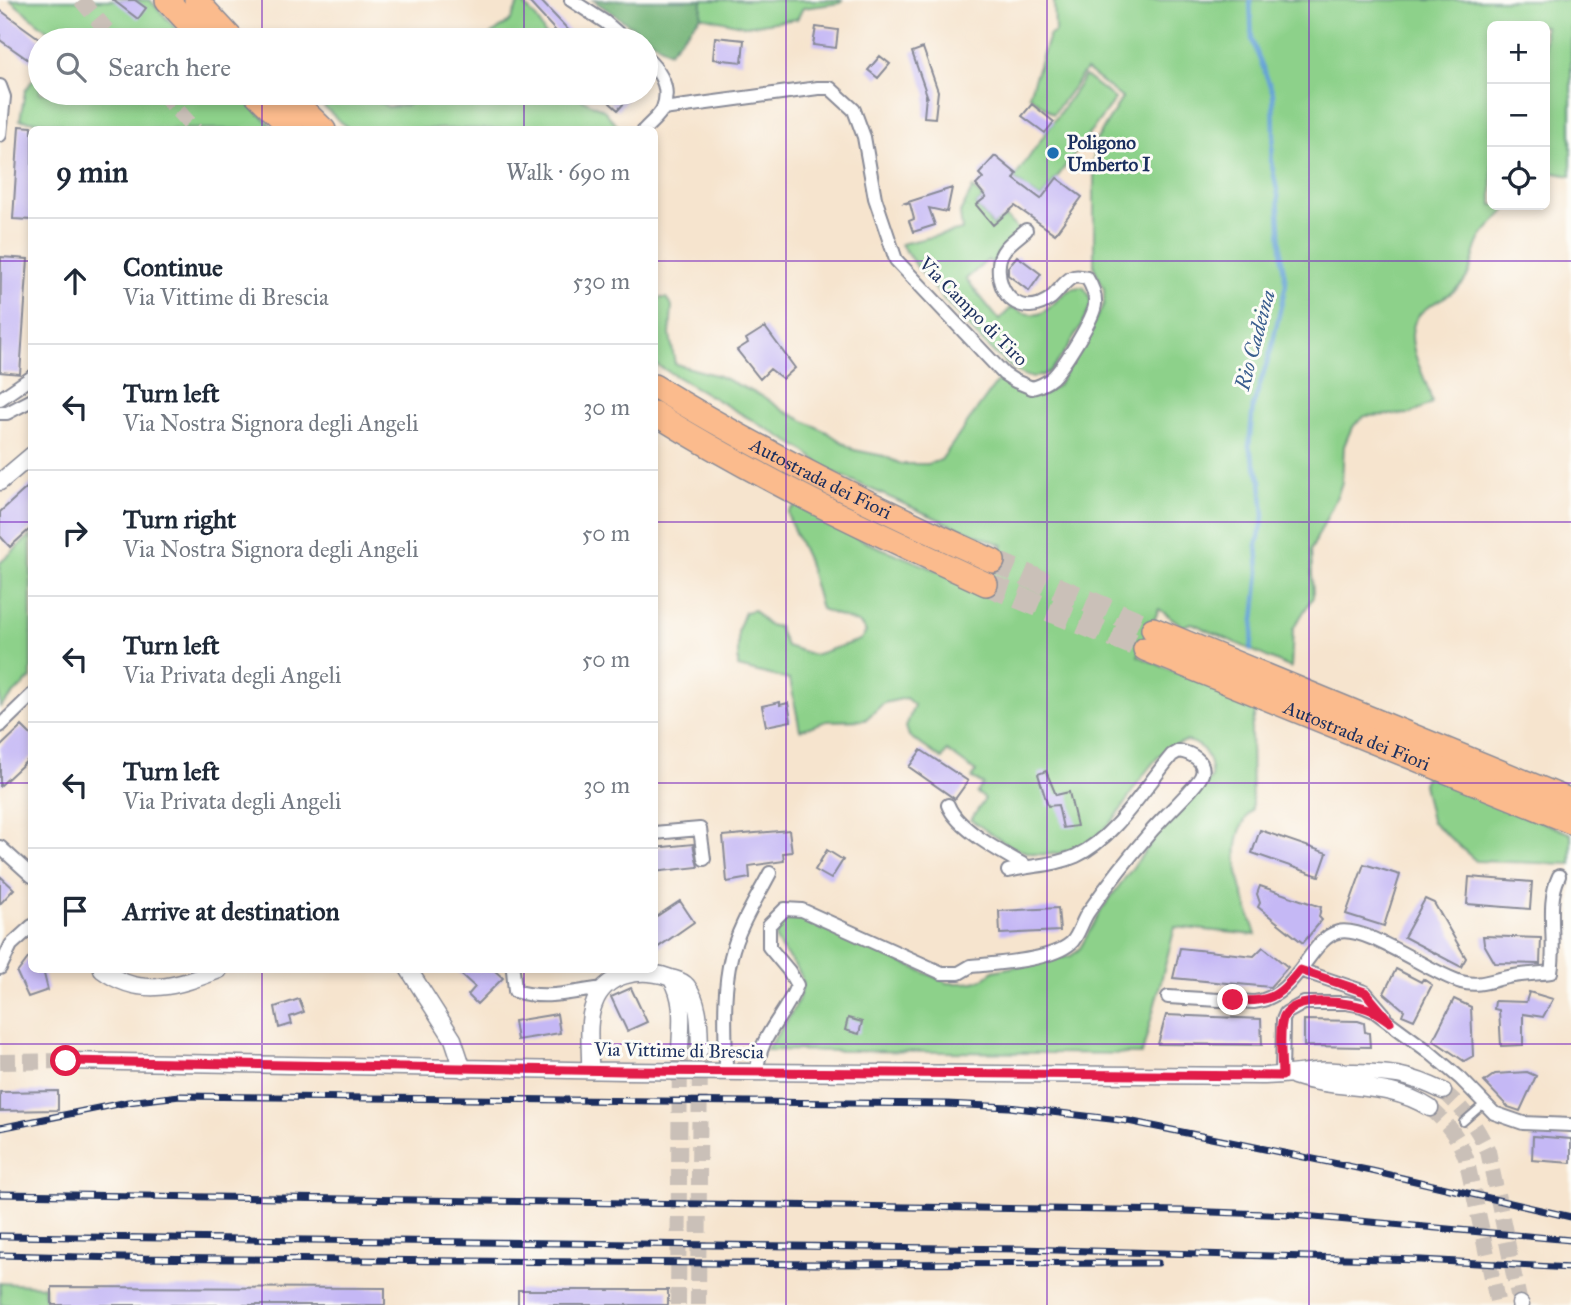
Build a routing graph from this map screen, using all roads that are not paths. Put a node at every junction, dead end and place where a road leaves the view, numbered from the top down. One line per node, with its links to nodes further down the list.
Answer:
1 (167, 0): 4 (highway)
2 (195, 0): 5 (highway)
3 (571, 0): 6 (street)
4 (193, 28)
5 (222, 28)
6 (612, 28)
7 (658, 70): 11 (street)
8 (0, 86): 15 (street)
9 (267, 105): 12 (highway)
10 (298, 105): 13 (highway)
11 (663, 109): 14 (street); 16 (street, Via Campo di Tiro)
12 (289, 126)
13 (320, 126)
14 (648, 126)
15 (0, 135)
16 (1026, 230)
17 (28, 380): 19 (street)
18 (658, 388): 25 (highway, Autostrada dei Fiori)
19 (0, 399)
20 (28, 402): 21 (street)
21 (0, 413)
22 (658, 415): 26 (highway, Autostrada dei Fiori)
23 (28, 458): 24 (street)
24 (0, 482)
25 (993, 561)
26 (986, 584)
27 (1149, 639): 30 (highway, Autostrada dei Fiori)
28 (28, 699): 29 (street)
29 (0, 726)
30 (1455, 765): 31 (highway, Autostrada dei Fiori); 33 (highway, Autostrada dei Fiori)
31 (1571, 802)
32 (948, 805): 37 (street)
33 (1571, 822)
34 (658, 834): 36 (street)
35 (0, 847): 39 (street)
36 (704, 859)
37 (1026, 866): 38 (street); 61 (street)
38 (1008, 871)
39 (28, 872)
40 (770, 873): 60 (street)
41 (1559, 876): 44 (street)
42 (28, 930): 43 (street)
43 (0, 968)
44 (1300, 970): 53 (street); 54 (street)
45 (106, 973): 46 (street)
46 (211, 973)
47 (411, 973): 58 (street)
48 (513, 973): 52 (street)
49 (631, 973): 52 (street)
50 (653, 973): 51 (street)
51 (671, 978): 55 (street); 56 (street)
52 (605, 988): 59 (street)
53 (1168, 997)
54 (1390, 1022): 62 (street); 64 (street)
55 (700, 1049)
56 (680, 1050)
57 (66, 1061): 58 (street, Via Vittime di Brescia)
58 (463, 1069): 59 (street, Via Vittime di Brescia)
59 (590, 1070): 60 (street, Via Vittime di Brescia)
60 (726, 1072): 61 (street, Via Vittime di Brescia)
61 (757, 1072): 62 (street, Via Vittime di Brescia)
62 (1287, 1076): 63 (street, Via Vittime di Brescia); 65 (street, Via Vittime di Brescia)
63 (1443, 1091)
64 (1485, 1103): 66 (lane); 67 (street)
65 (1430, 1108)
66 (1463, 1122)
67 (1571, 1125)

